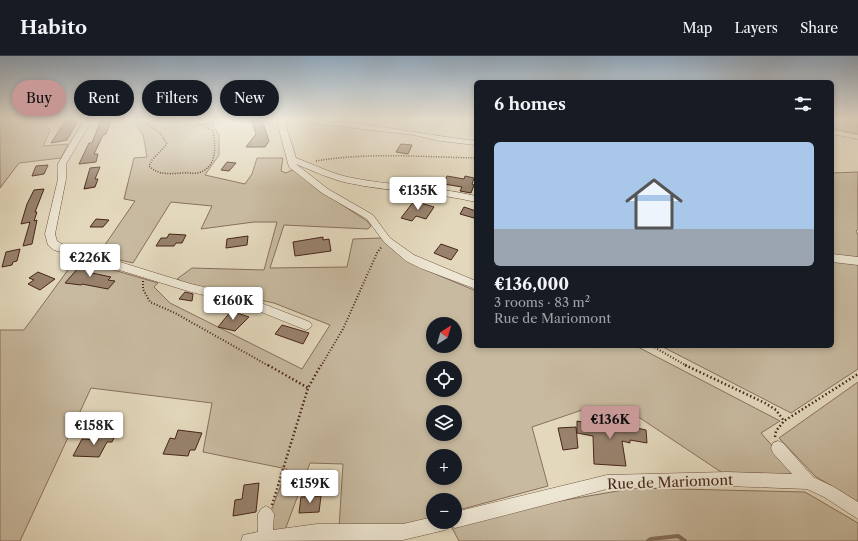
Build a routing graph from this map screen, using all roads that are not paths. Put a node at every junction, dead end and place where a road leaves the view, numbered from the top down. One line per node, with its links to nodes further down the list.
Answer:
1 (75, 143): 8 (street)
2 (287, 143): 3 (street)
3 (292, 159): 4 (street); 7 (street)
4 (474, 199)
5 (834, 258): 6 (street)
6 (858, 261)
7 (474, 284)
8 (306, 324)
9 (778, 448): 10 (street)
10 (808, 482): 11 (street, Rue de Mariomont); 13 (street, Rue de Mariomont)
11 (858, 511)
12 (266, 514): 15 (street)
13 (462, 518)
14 (426, 527): 15 (street)
15 (257, 540)

